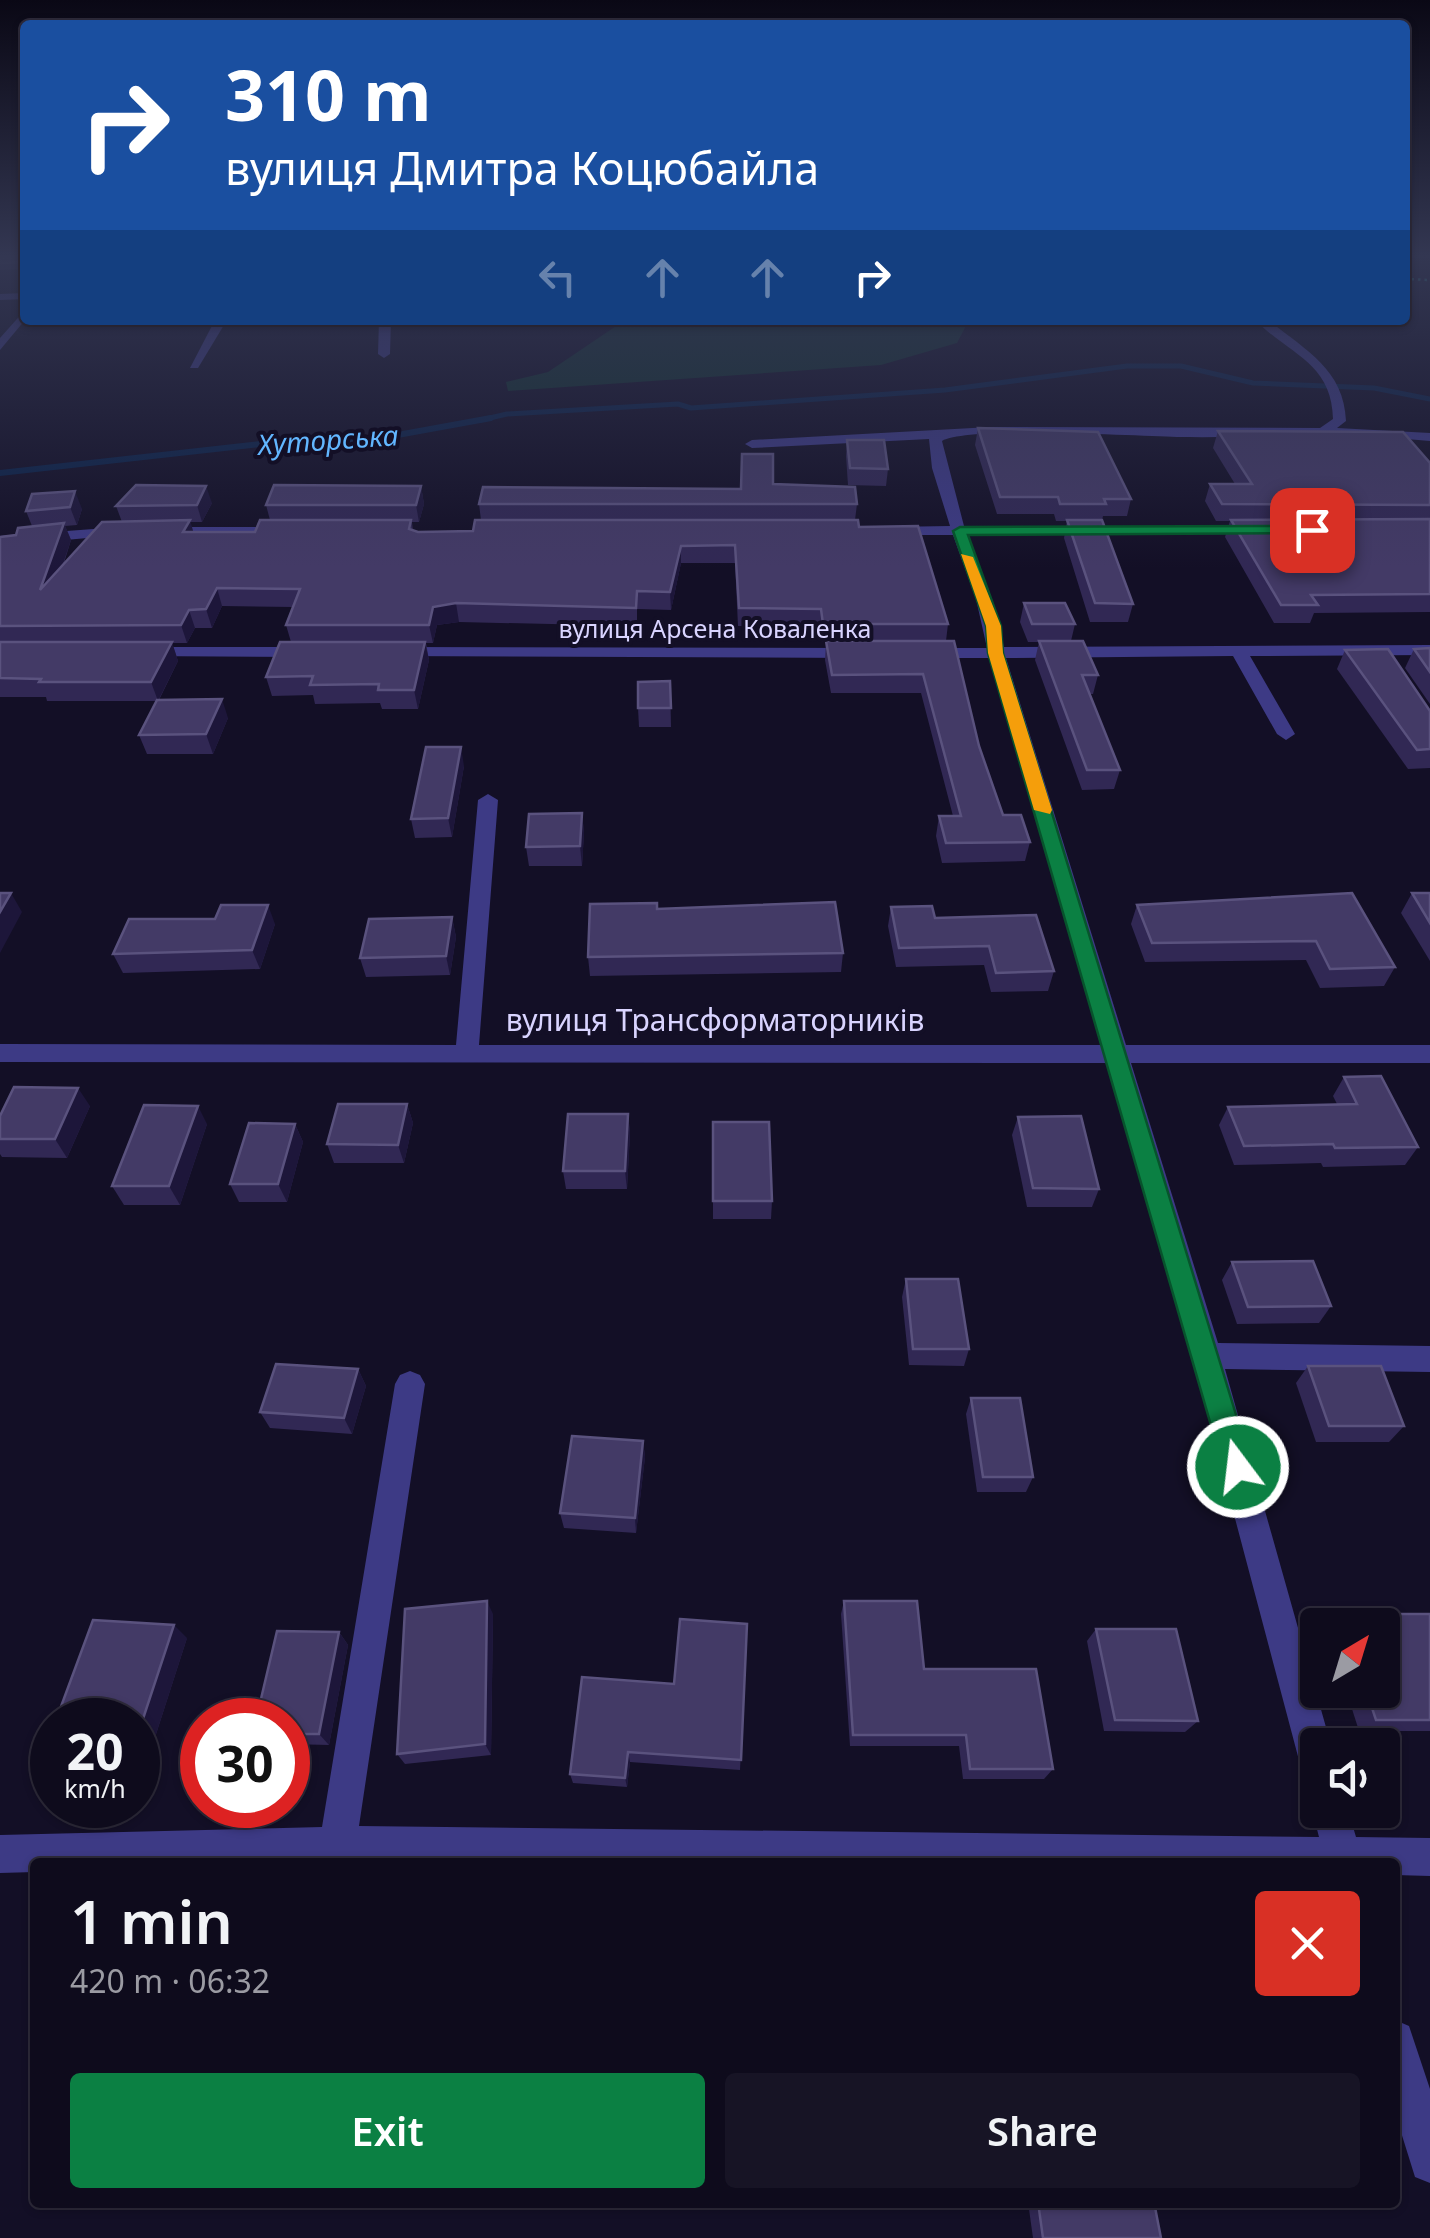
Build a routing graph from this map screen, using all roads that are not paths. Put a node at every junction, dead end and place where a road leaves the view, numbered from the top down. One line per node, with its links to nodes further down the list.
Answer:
1 (197, 359): 3 (street)
2 (1311, 359): 4 (street)
3 (194, 365)
4 (1325, 430): 5 (street); 6 (street)
5 (1430, 437)
6 (940, 443): 7 (street); 11 (street)
7 (752, 444)
8 (1273, 530): 11 (street)
9 (306, 531): 12 (street)
10 (870, 531): 11 (street)
11 (960, 531): 20 (street)
12 (0, 540)
13 (1430, 650): 17 (street, вулиця Арсена Коваленка)
14 (120, 652): 15 (street)
15 (338, 652)
16 (378, 652): 18 (street, вулиця Арсена Коваленка)
17 (1239, 652): 20 (street, вулиця Арсена Коваленка); 21 (street)
18 (876, 653)
19 (896, 653): 20 (street, вулиця Арсена Коваленка)
20 (996, 653): 24 (street)
21 (1286, 734)
22 (488, 800): 23 (street)
23 (467, 1051): 24 (street, вулиця Трансформаторників); 25 (street, вулиця Трансформаторників)
24 (1116, 1052): 26 (street, вулиця Трансформаторників); 27 (street)
25 (0, 1053)
26 (1430, 1054)
27 (1208, 1356): 28 (street); 30 (street)
28 (1430, 1359)
29 (410, 1384): 32 (street)
30 (1308, 1728)
31 (1335, 1828): 36 (street)
32 (338, 1845): 33 (street); 35 (street)
33 (0, 1854)
34 (1430, 1857): 37 (street)
35 (1210, 1858)
36 (1343, 1858)
37 (1400, 1858)
38 (1400, 2057): 39 (street)
39 (1430, 2162)

